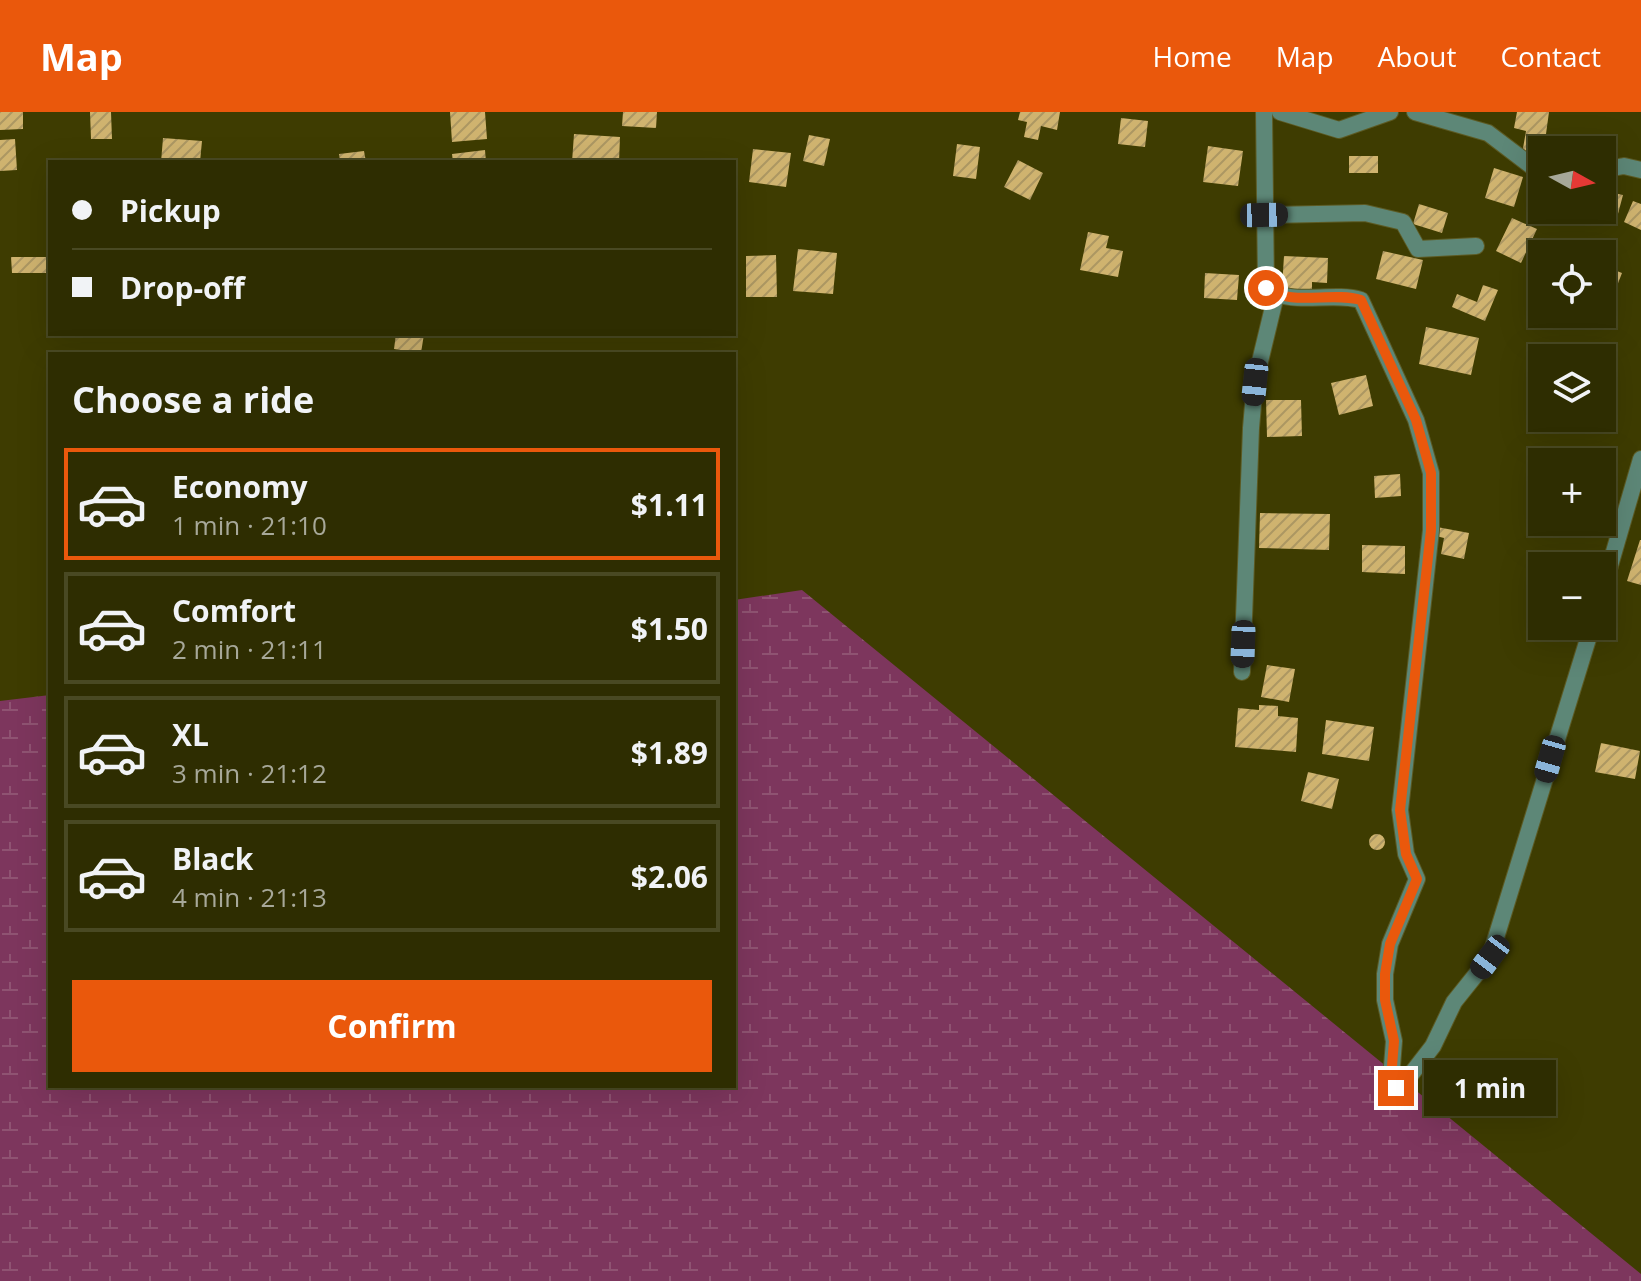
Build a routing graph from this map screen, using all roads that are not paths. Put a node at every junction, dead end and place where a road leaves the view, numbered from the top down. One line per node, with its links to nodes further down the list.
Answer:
1 (1264, 112): 8 (street)
2 (1280, 112): 3 (street)
3 (1390, 112)
4 (1415, 112): 5 (street)
5 (1528, 163)
6 (1616, 167): 7 (street)
7 (1641, 170)
8 (1264, 215): 9 (street); 10 (street)
9 (1476, 246)
10 (1276, 295): 13 (street); 14 (street)
11 (1641, 459): 12 (street)
12 (1614, 552)
13 (1588, 640)
14 (1242, 672)

